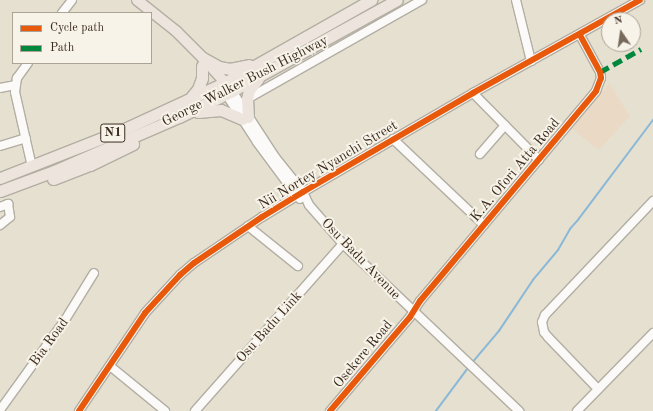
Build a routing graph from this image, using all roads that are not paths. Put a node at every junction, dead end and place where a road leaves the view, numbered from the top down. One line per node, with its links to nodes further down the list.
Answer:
1 (72, 0): 9 (street)
2 (137, 0): 10 (main road)
3 (358, 0): 13 (highway)
4 (372, 0): 13 (highway, George Walker Bush Highway / N1)
5 (397, 0): 18 (highway, George Walker Bush Highway / N1)
6 (422, 0): 24 (street)
7 (516, 0): 15 (street)
8 (640, 0): 12 (street, Nii Nortey Nyanchi Street)
9 (63, 12)
10 (151, 12)
11 (152, 13): 16 (main road)
12 (580, 35): 15 (street, Nii Nortey Nyanchi Street); 32 (street, K.A. Ofori Atta Road)
13 (290, 46): 14 (highway, George Walker Bush Highway / N1)
14 (263, 61): 16 (highway); 21 (highway, George Walker Bush Highway / N1)
15 (531, 61): 22 (street, Nii Nortey Nyanchi Street)
16 (203, 62): 21 (main road); 23 (highway)
17 (27, 64): 19 (street)
18 (260, 76): 21 (highway, George Walker Bush Highway / N1); 24 (highway)
19 (15, 85): 20 (street); 28 (street)
20 (0, 88)
21 (226, 88): 23 (highway, George Walker Bush Highway / N1); 25 (highway, George Walker Bush Highway / N1); 26 (street, Osu Badu Avenue)
22 (473, 93): 27 (street); 29 (street, Nii Nortey Nyanchi Street)
23 (192, 96): 33 (highway, George Walker Bush Highway / N1)
24 (247, 99): 26 (highway)
25 (179, 117): 26 (highway); 35 (highway, George Walker Bush Highway / N1)
26 (245, 118): 36 (street, Osu Badu Avenue)
27 (505, 125): 31 (street); 32 (street)
28 (26, 138): 30 (street); 33 (street)
29 (394, 139): 36 (street, Nii Nortey Nyanchi Street); 41 (street)
30 (0, 146)
31 (480, 154)
32 (539, 160): 41 (street, K.A. Ofori Atta Road)
33 (32, 167): 34 (highway, George Walker Bush Highway / N1)
34 (0, 178)
35 (3, 190)
36 (300, 194): 40 (street, Nii Nortey Nyanchi Street); 42 (street, Osu Badu Avenue)
37 (653, 200): 48 (street)
38 (0, 207): 39 (street)
39 (0, 225)
40 (248, 226): 43 (street); 47 (street, Nii Nortey Nyanchi Street)
41 (484, 226): 45 (street, K.A. Ofori Atta Road)
42 (343, 244): 45 (street, Osu Badu Avenue); 52 (street, Osu Badu Link)
43 (298, 266)
44 (94, 273): 50 (street, Bia Road)
45 (413, 312): 53 (street, Osekere Road); 54 (street, Osu Badu Avenue)
46 (653, 333): 48 (street)
47 (110, 366): 49 (street); 51 (street, Nii Nortey Nyanchi Street)
48 (598, 389): 55 (street)
49 (159, 409)
50 (0, 410)
51 (79, 411)
52 (195, 411)
53 (330, 411)
54 (519, 411)
55 (577, 411)

